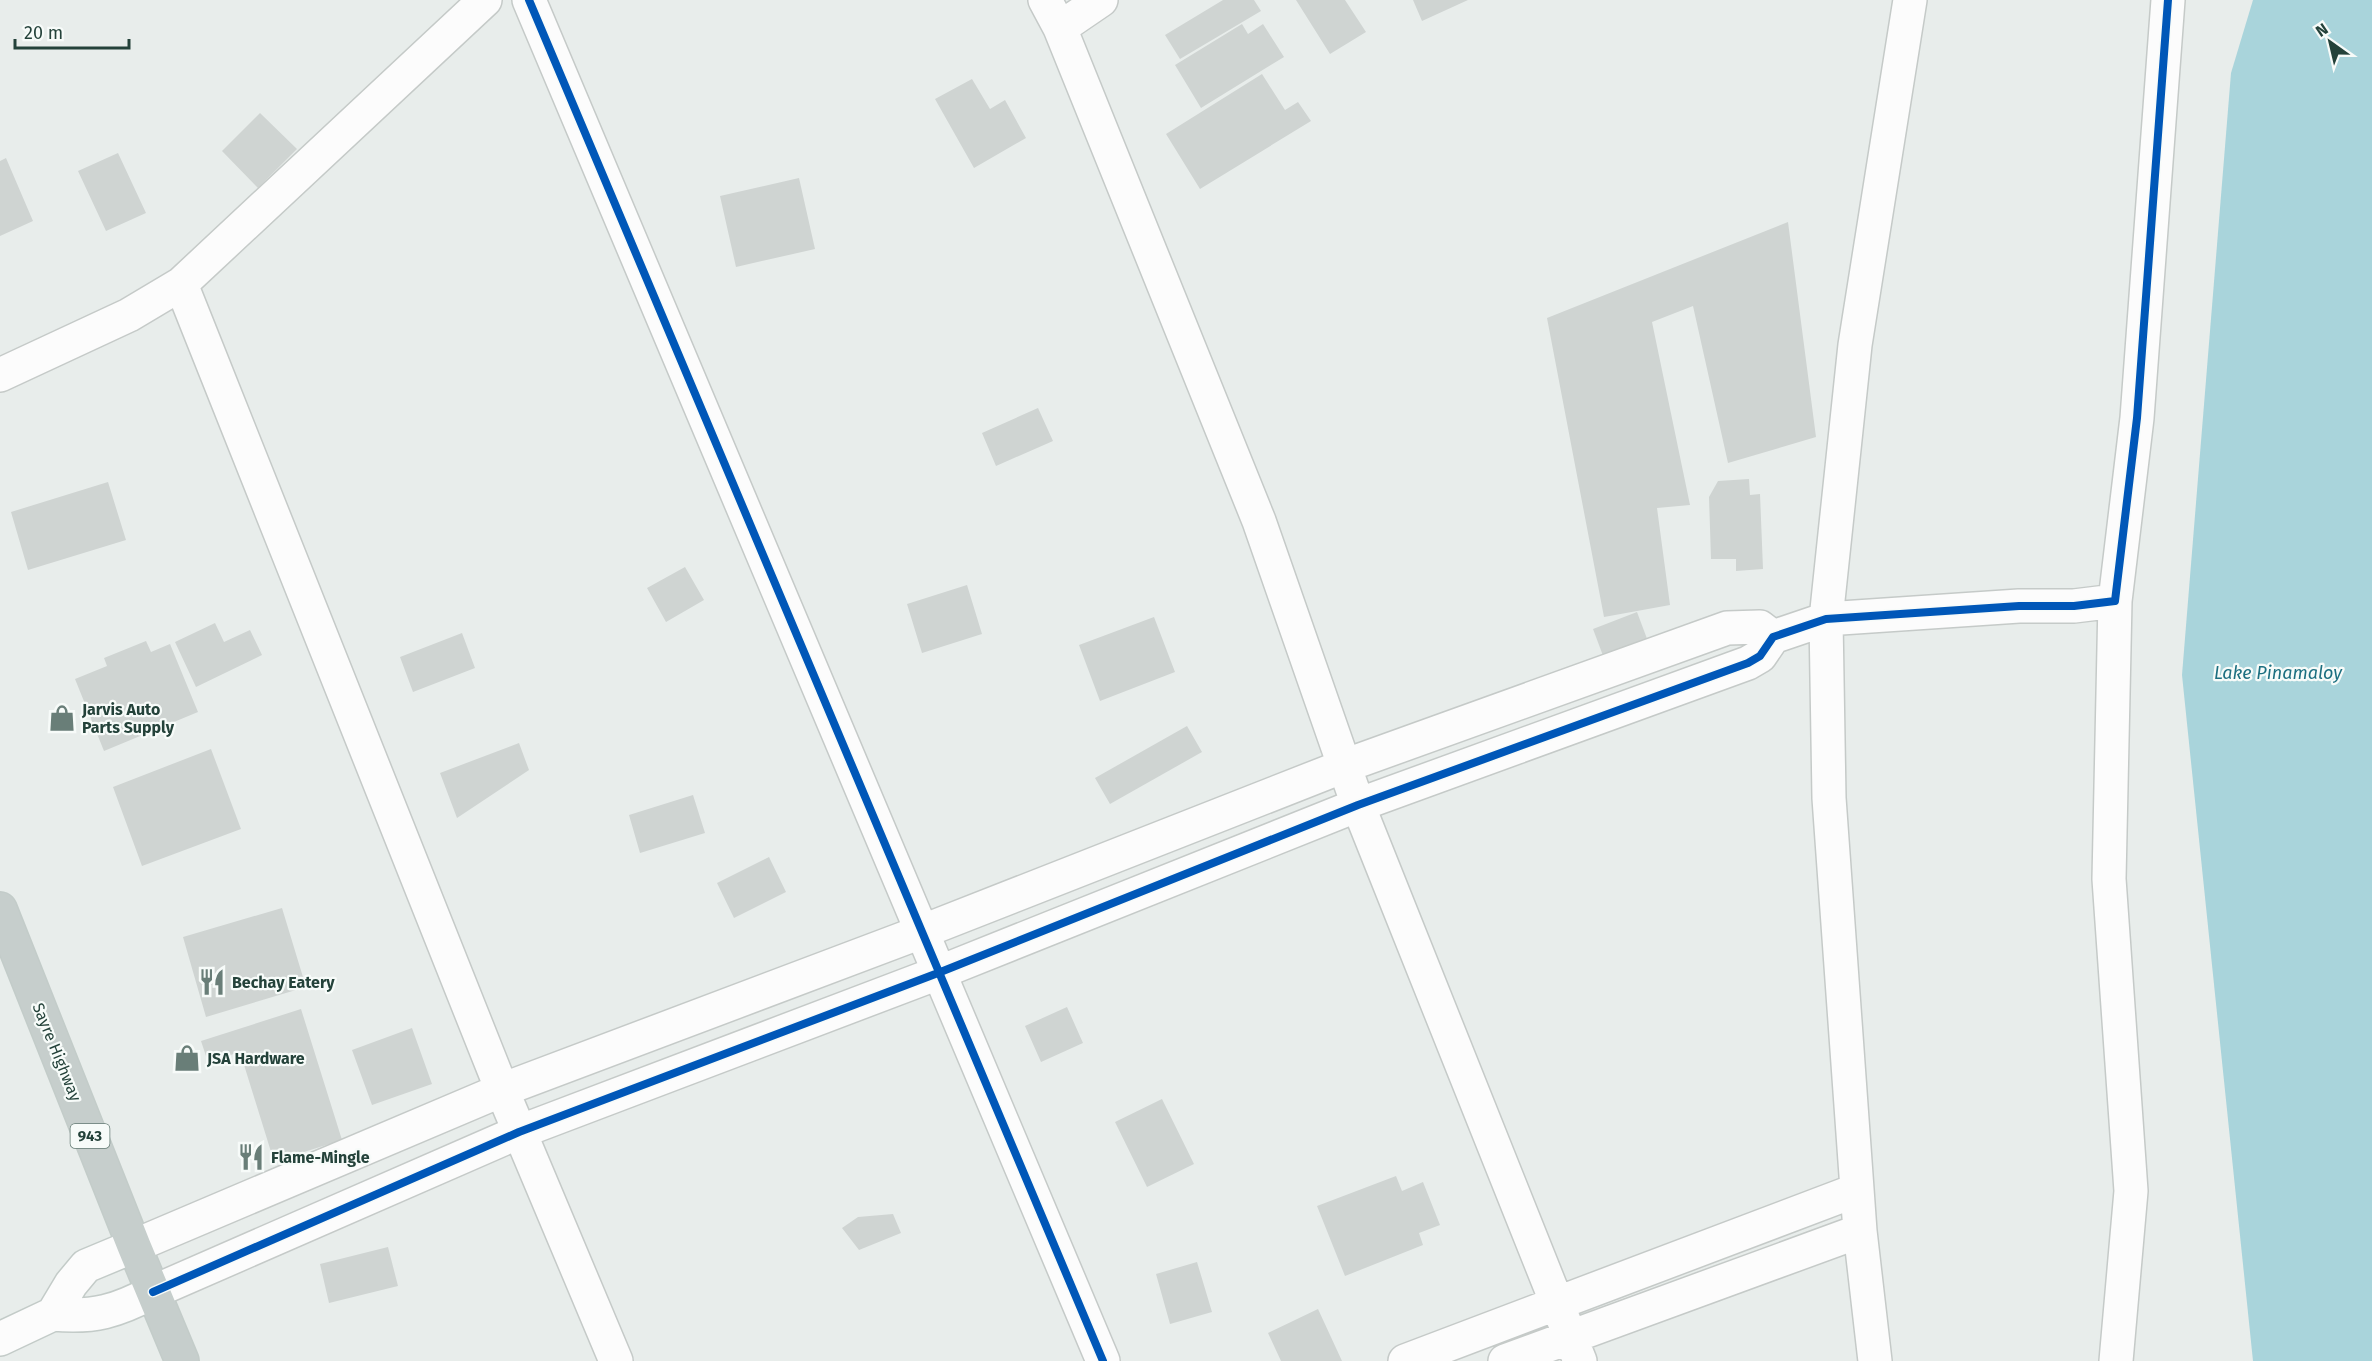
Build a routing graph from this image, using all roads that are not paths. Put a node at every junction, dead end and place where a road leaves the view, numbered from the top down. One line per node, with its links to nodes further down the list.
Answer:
1 (486, 0): 7 (street)
2 (529, 0): 15 (street)
3 (1101, 0): 6 (street)
4 (1910, 0): 10 (street)
5 (2168, 0): 9 (street)
6 (1053, 14): 12 (street)
7 (181, 284): 8 (street); 17 (street)
8 (0, 375)
9 (2115, 601): 10 (street); 33 (street)
10 (1826, 619): 11 (street); 19 (street)
11 (1773, 637): 12 (street); 13 (street)
12 (1344, 766): 13 (street); 15 (street)
13 (1358, 805): 16 (street); 23 (street)
14 (0, 909): 21 (highway, Sayre Highway / 943)
15 (921, 932): 16 (street); 17 (street)
16 (938, 973): 18 (street); 29 (street)
17 (502, 1090): 18 (street); 21 (street)
18 (519, 1132): 22 (street); 28 (street)
19 (1857, 1190): 20 (street); 23 (street)
20 (1860, 1230): 26 (street); 32 (street)
21 (134, 1246): 22 (highway, Sayre Highway / 943); 24 (street)
22 (153, 1292): 24 (street); 27 (highway, Sayre Highway / 943)
23 (1556, 1304): 26 (street); 30 (street)
24 (53, 1314): 25 (street)
25 (0, 1338)
26 (1575, 1349): 31 (street)
27 (182, 1361)
28 (616, 1361)
29 (1103, 1361)
30 (1405, 1361)
31 (1505, 1361)
32 (1875, 1361)
33 (2116, 1361)

